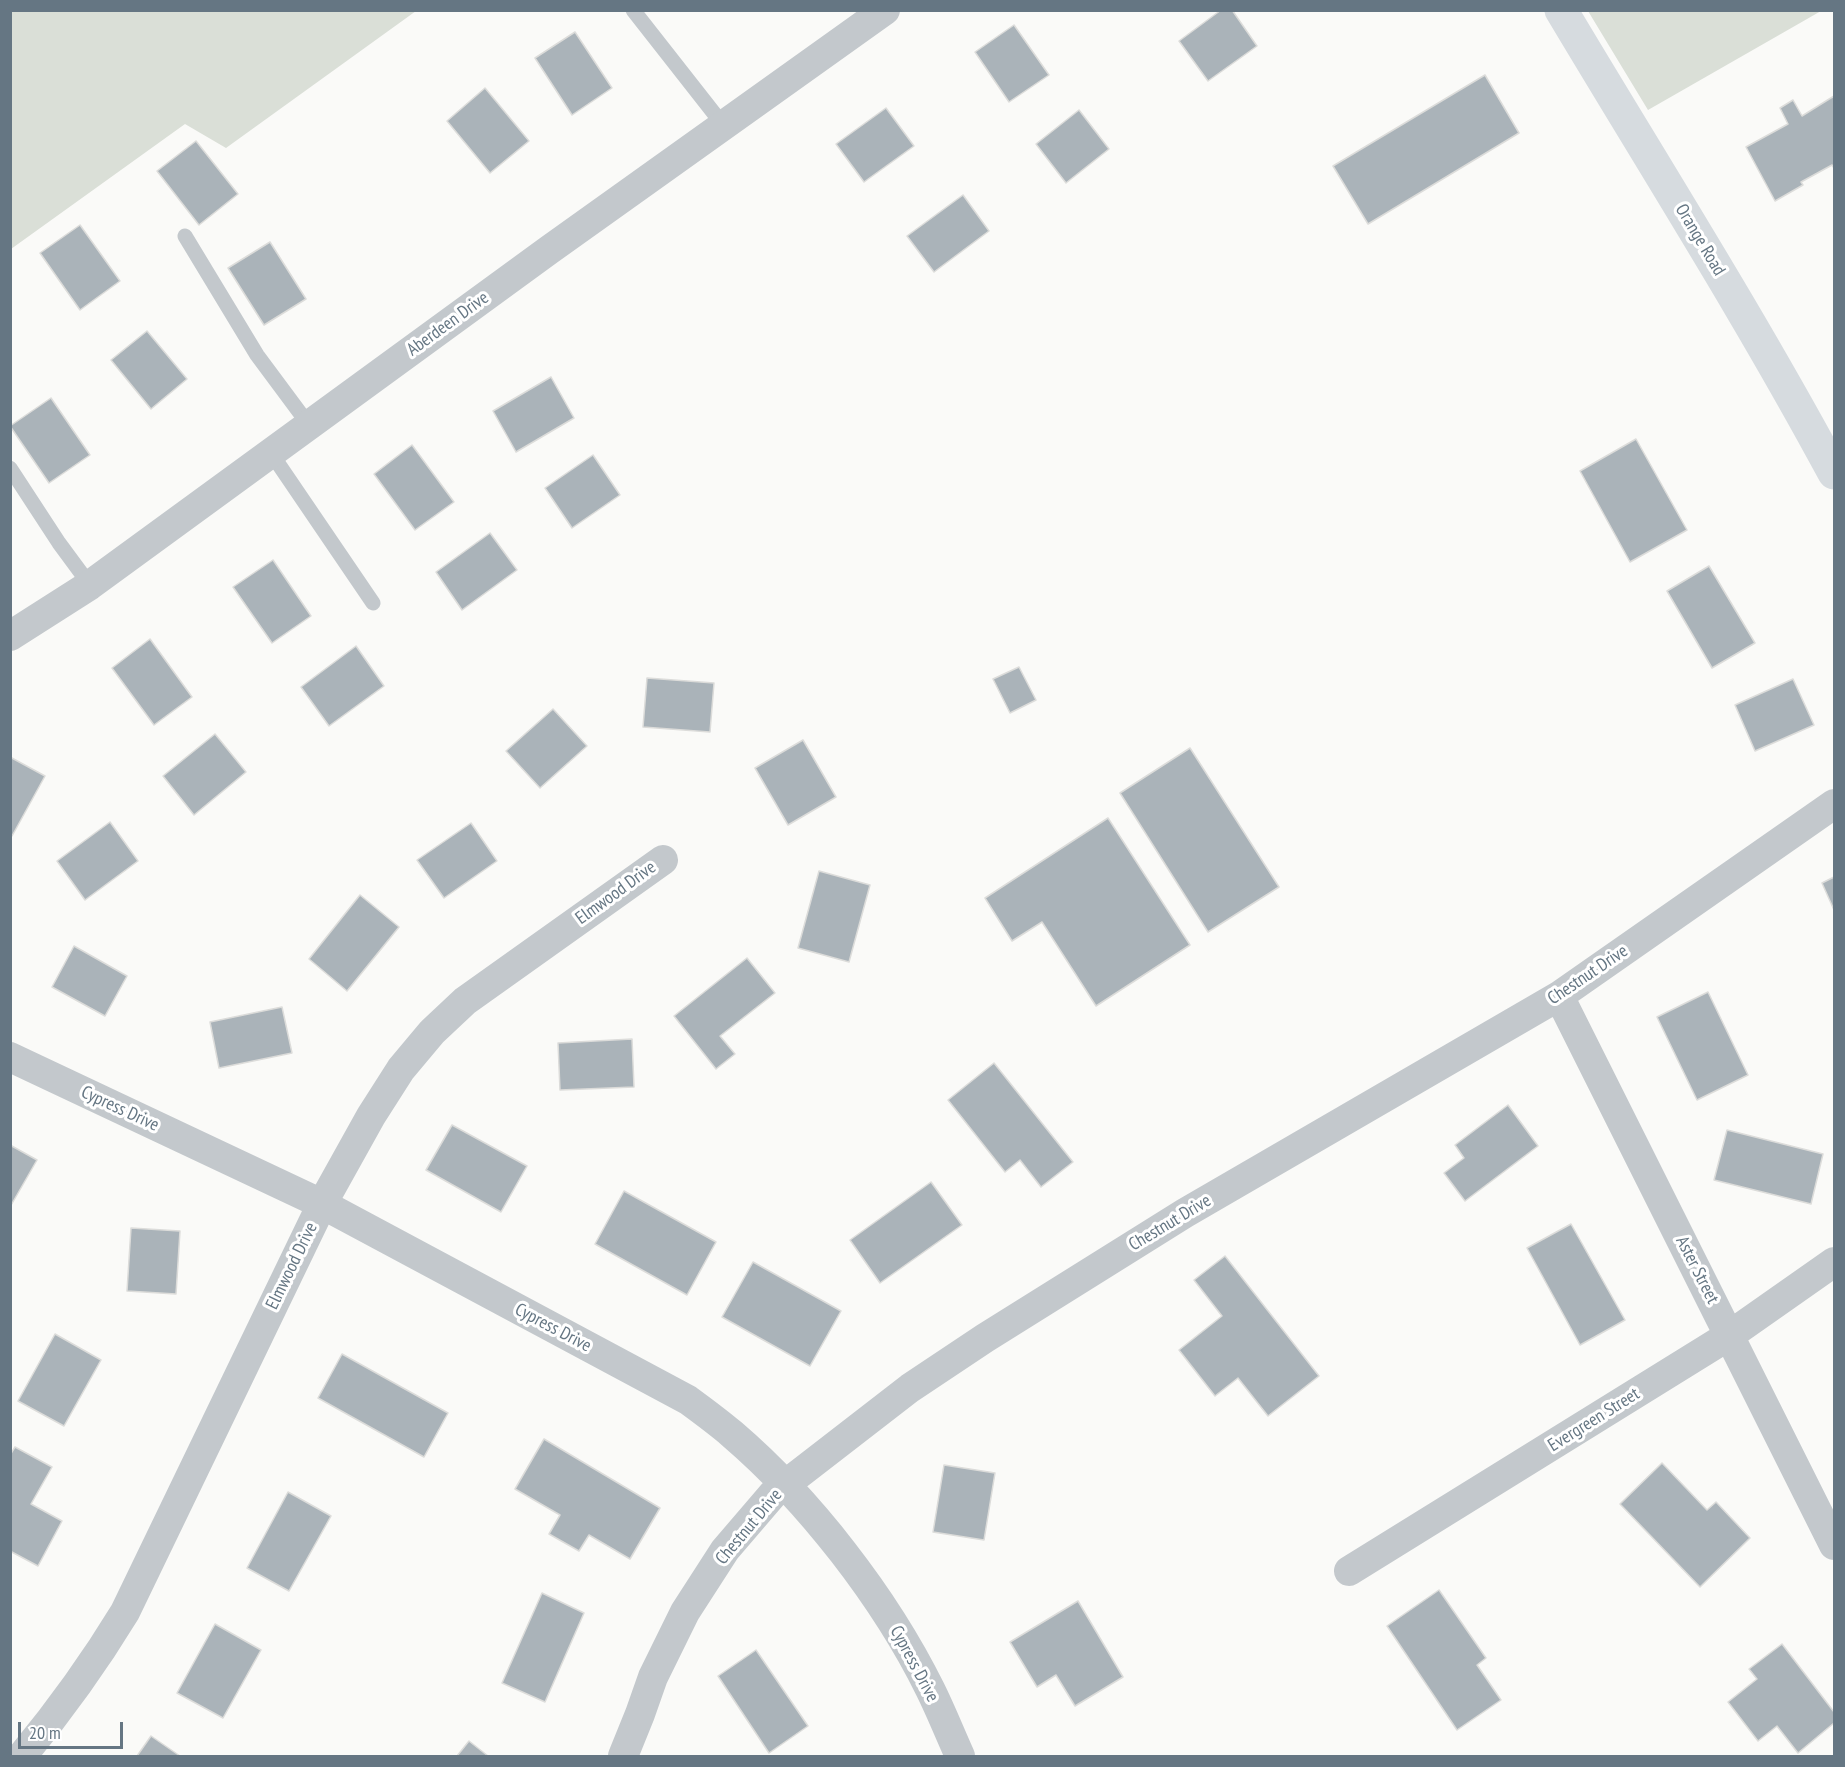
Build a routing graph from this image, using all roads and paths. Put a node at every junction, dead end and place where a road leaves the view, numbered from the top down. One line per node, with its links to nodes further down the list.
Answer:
1 (633, 10): 4 (lane)
2 (885, 10): 4 (street, Aberdeen Drive)
3 (1561, 10): 9 (main road, Orange Road)
4 (724, 126): 6 (street, Aberdeen Drive)
5 (185, 236): 6 (lane)
6 (309, 426): 7 (street, Aberdeen Drive)
7 (271, 453): 10 (street, Aberdeen Drive); 11 (lane)
8 (10, 468): 10 (lane)
9 (1834, 473)
10 (90, 585): 12 (street, Aberdeen Drive)
11 (373, 603)
12 (10, 636)
13 (1834, 804): 15 (street, Chestnut Drive)
14 (663, 860): 17 (street, Elmwood Drive)
15 (1559, 996): 19 (street, Aster Street); 20 (street, Chestnut Drive)
16 (10, 1057): 17 (street, Cypress Drive)
17 (322, 1204): 20 (street, Cypress Drive); 23 (street, Elmwood Drive)
18 (1834, 1262): 19 (street, Evergreen Street)
19 (1730, 1335): 21 (street, Aster Street); 22 (street, Evergreen Street)
20 (784, 1485): 24 (street, Chestnut Drive); 25 (street, Cypress Drive)
21 (1834, 1545)
22 (1349, 1571)
23 (22, 1756)
24 (623, 1756)
25 (960, 1756)

